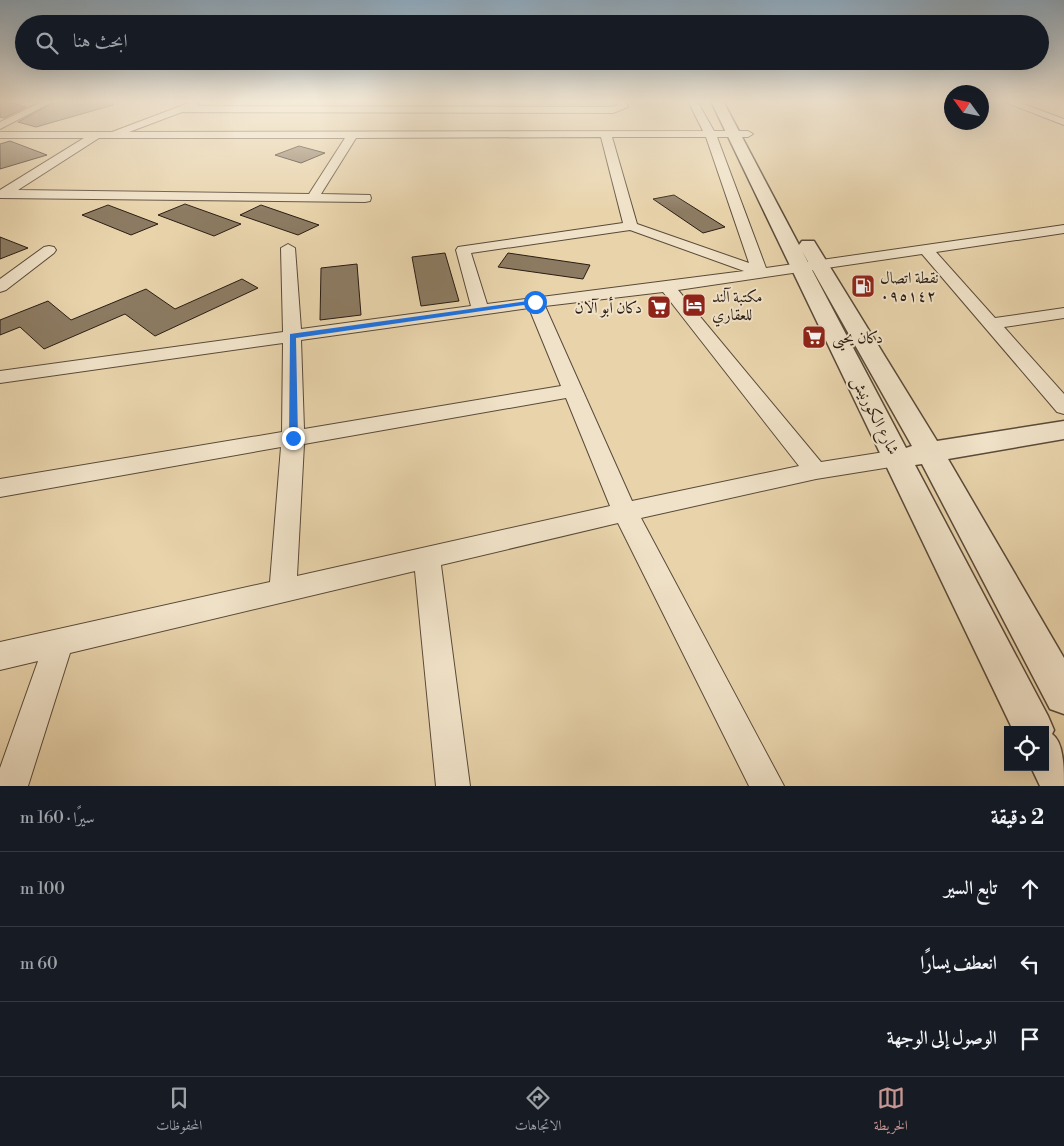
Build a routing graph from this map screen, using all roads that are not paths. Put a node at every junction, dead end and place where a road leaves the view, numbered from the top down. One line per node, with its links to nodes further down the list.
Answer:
1 (92, 138): 6 (street)
2 (350, 138): 7 (street)
3 (607, 138): 9 (street)
4 (732, 138): 15 (street)
5 (733, 138): 14 (street, شارع الكورنيش)
6 (1, 195): 7 (street)
7 (313, 197): 8 (street)
8 (365, 198)
9 (631, 226): 15 (street); 19 (street)
10 (1064, 229): 12 (street)
11 (288, 248): 22 (street)
12 (925, 249): 14 (street); 21 (street)
13 (49, 250): 16 (street)
14 (810, 266): 15 (street); 28 (street, شارع الكورنيش); 29 (street, شارع الكورنيش)
15 (760, 272): 17 (street)
16 (0, 287)
17 (668, 287): 18 (street); 30 (street)
18 (535, 302): 19 (street); 24 (street)
19 (480, 310): 22 (street)
20 (1064, 313): 21 (street)
21 (991, 324): 25 (street)
22 (292, 336): 23 (street); 27 (street)
23 (2, 380)
24 (573, 390): 27 (street); 32 (street)
25 (1064, 408)
26 (1064, 430): 28 (street)
27 (293, 438): 31 (street); 34 (street)
28 (930, 453): 29 (street); 37 (street, شارع الكورنيش)
29 (898, 458): 30 (street); 38 (street, شارع الكورنيش)
30 (816, 471): 32 (street)
31 (0, 488)
32 (625, 512): 33 (street); 42 (street)
33 (427, 559): 34 (street); 41 (street)
34 (283, 592): 35 (street)
35 (59, 642): 36 (street); 40 (street)
36 (0, 656)
37 (1064, 695)
38 (1032, 726)
39 (1049, 760): 43 (street)
40 (11, 786)
41 (453, 786)
42 (767, 786)
43 (1062, 786)

